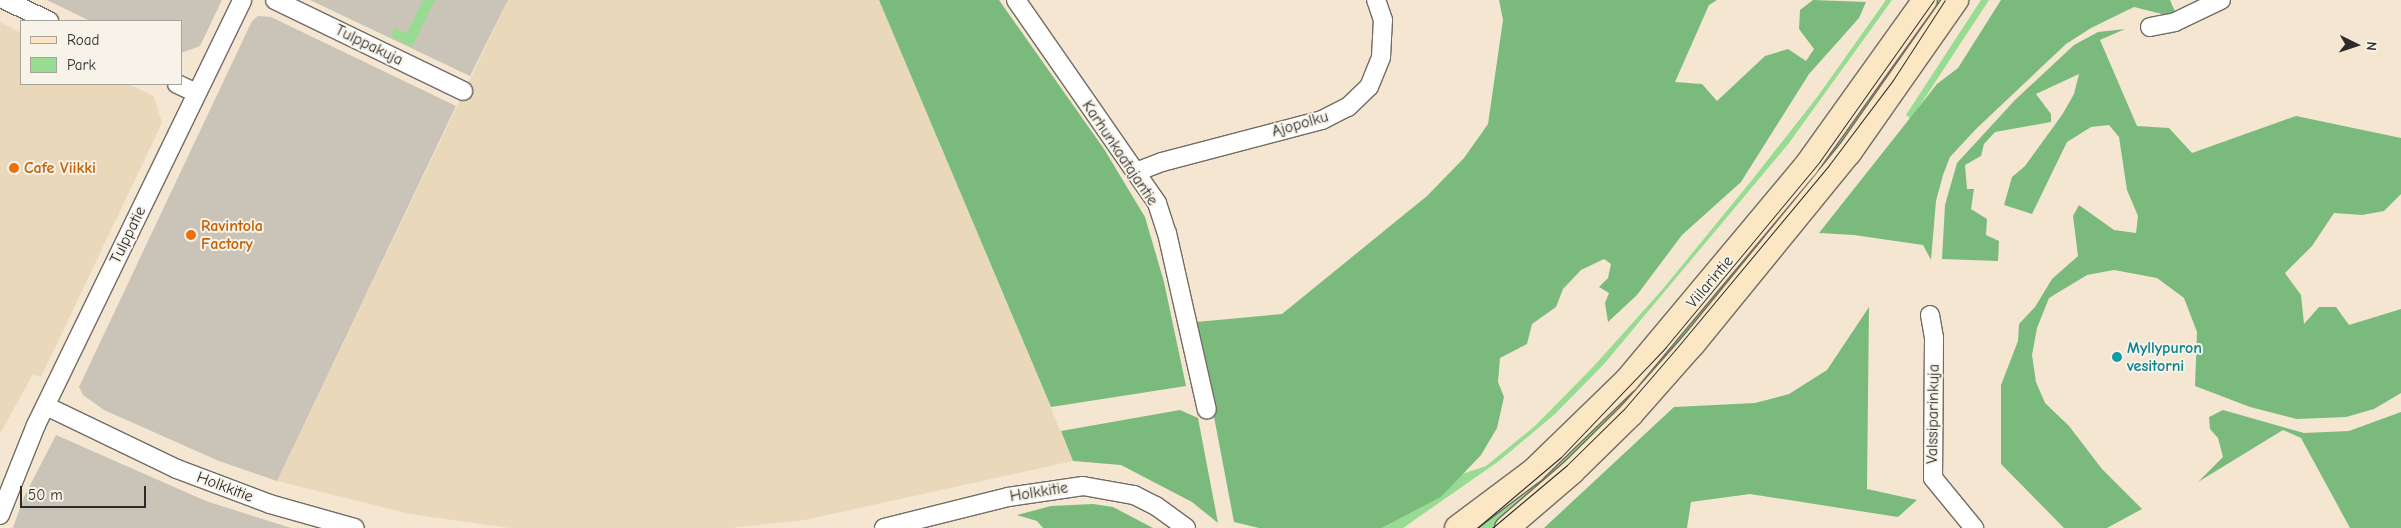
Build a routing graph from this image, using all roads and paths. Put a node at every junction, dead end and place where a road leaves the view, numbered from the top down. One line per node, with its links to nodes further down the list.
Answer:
1 (5, 0): 9 (street)
2 (242, 0): 13 (street, Tulppatie)
3 (275, 0): 12 (street, Tulppakuja)
4 (1016, 0): 14 (street, Karhunkaatajantie)
5 (1376, 0): 14 (street, Ajopolku)
6 (1925, 0): 24 (main road, Viilarintie)
7 (1956, 0): 25 (main road, Viilarintie)
8 (2221, 0): 10 (street)
9 (47, 20)
10 (2150, 27)
11 (179, 85): 13 (street)
12 (463, 91)
13 (196, 93): 16 (street, Tulppatie)
14 (1136, 172): 17 (street, Karhunkaatajantie)
15 (1930, 315): 26 (street, Valssiparinkuja)
16 (46, 406): 18 (street, Tulppatie); 21 (street, Holkkitie)
17 (1207, 410)
18 (16, 471): 19 (street, Tulppatie); 20 (street, Tulppatie)
19 (0, 497)
20 (0, 515)
21 (355, 528)
22 (884, 528): 23 (street, Holkkitie)
23 (1186, 528)
24 (1457, 528)
25 (1507, 528)
26 (1974, 528)

